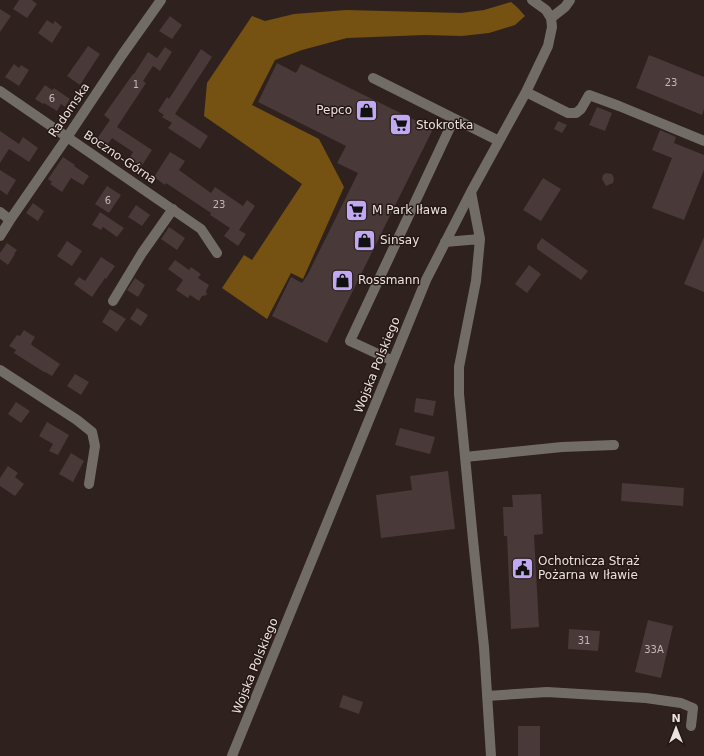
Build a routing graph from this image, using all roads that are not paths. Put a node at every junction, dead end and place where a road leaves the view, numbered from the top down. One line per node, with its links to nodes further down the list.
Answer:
1 (161, 0): 9 (street, Radomska)
2 (532, 0): 4 (street)
3 (570, 0): 4 (street)
4 (551, 18): 7 (street, Wojska Polskiego)
5 (373, 78): 8 (street)
6 (0, 91): 9 (street, Boczno-Górna)
7 (526, 92): 10 (street, Wojska Polskiego); 11 (street)
8 (454, 119): 10 (street); 21 (street)
9 (68, 136): 13 (street, Boczno-Górna); 15 (street, Radomska)
10 (498, 141): 12 (street, Wojska Polskiego)
11 (704, 141)
12 (471, 192): 17 (street); 18 (street, Wojska Polskiego)
13 (173, 208): 19 (street, Boczno-Górna); 20 (street)
14 (0, 212): 15 (street)
15 (10, 220): 16 (street, Radomska)
16 (0, 236)
17 (480, 239): 18 (street); 24 (street)
18 (445, 242): 21 (street, Wojska Polskiego)
19 (217, 253)
20 (113, 301)
21 (393, 361): 28 (street, Wojska Polskiego)
22 (0, 370): 25 (street)
23 (614, 445): 24 (street)
24 (465, 457): 26 (street)
25 (89, 484)
26 (487, 696): 27 (street); 29 (street)
27 (691, 726)
28 (232, 756)
29 (490, 756)

